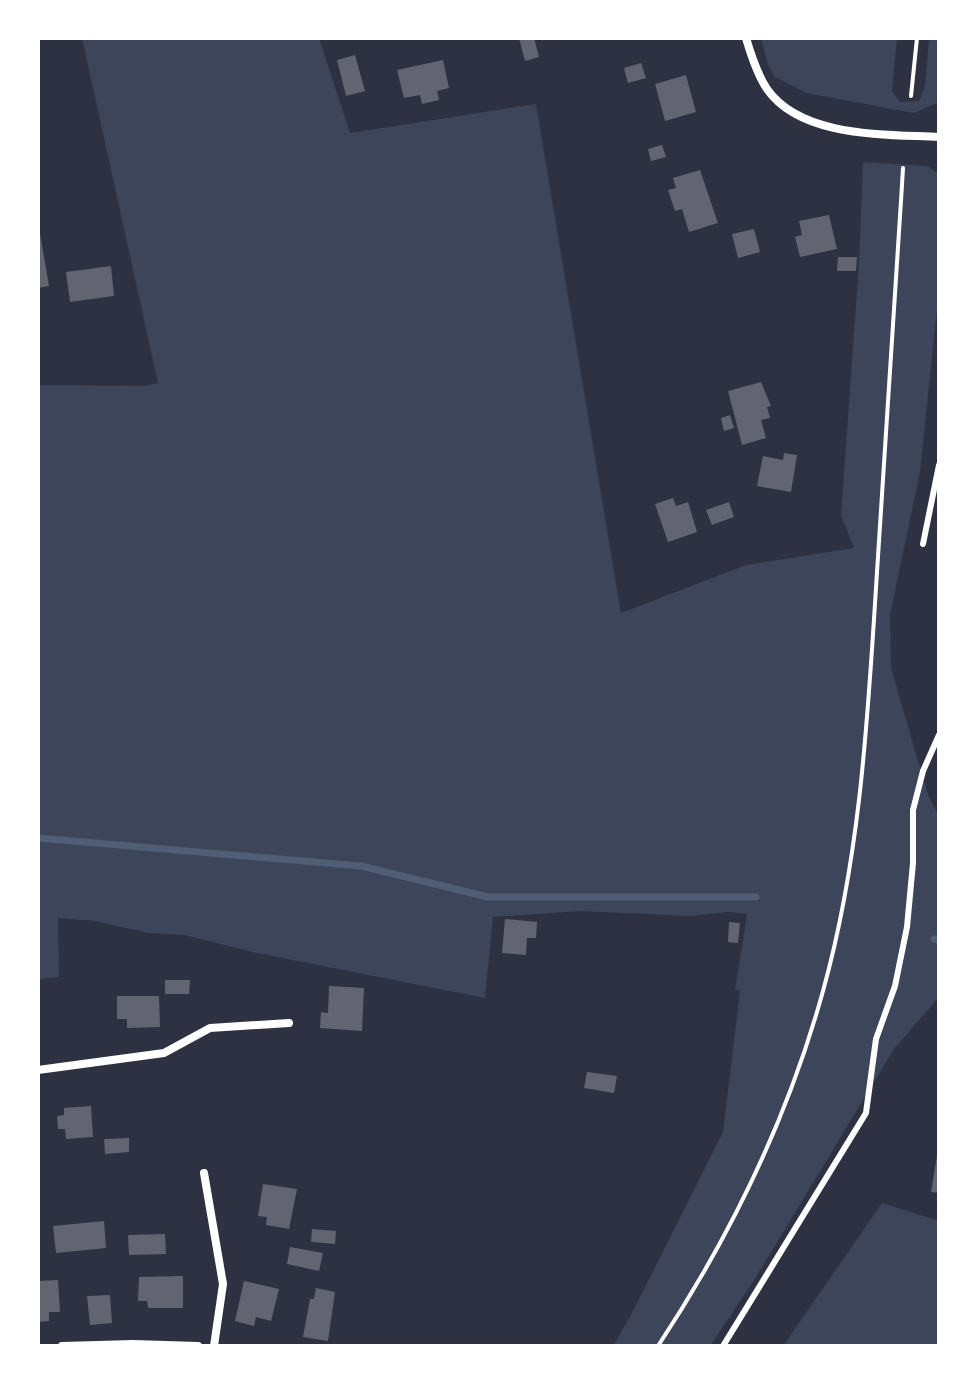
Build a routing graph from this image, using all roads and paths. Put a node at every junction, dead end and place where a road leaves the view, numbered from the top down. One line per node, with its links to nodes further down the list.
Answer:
1 (746, 38): 4 (street)
2 (917, 38): 3 (path)
3 (911, 96)
4 (939, 137)
5 (903, 168): 15 (path)
6 (939, 465): 7 (lane)
7 (923, 544)
8 (939, 735): 16 (lane)
9 (289, 1023): 10 (street)
10 (38, 1070)
11 (204, 1173): 14 (street)
12 (62, 1346): 13 (street)
13 (198, 1346)
14 (214, 1346)
15 (658, 1346)
16 (723, 1346)

